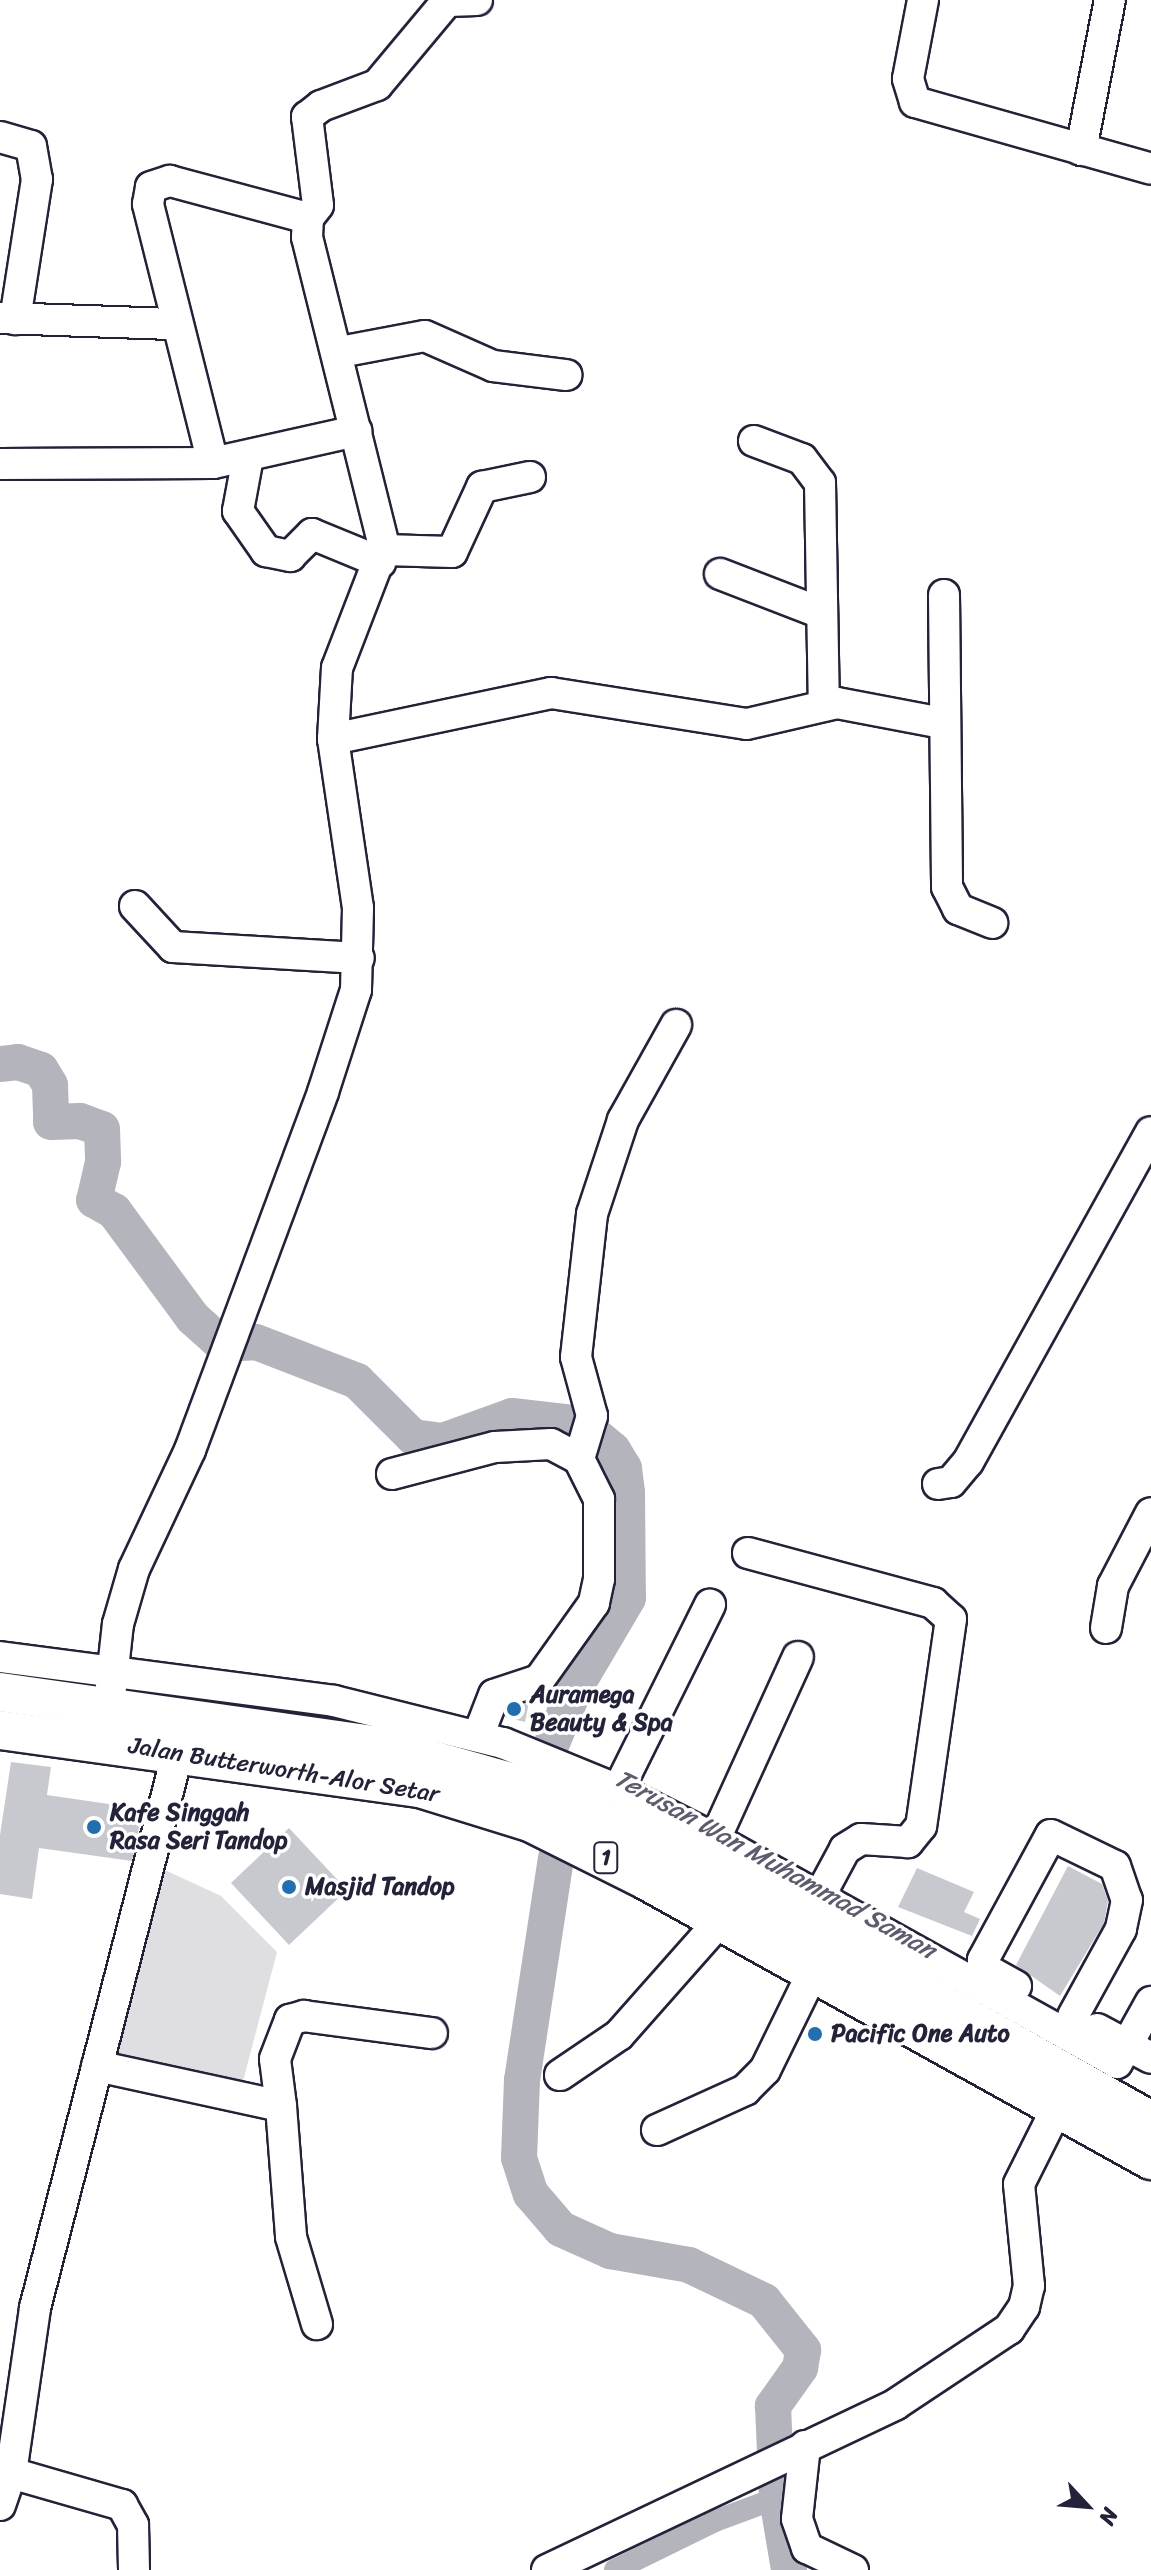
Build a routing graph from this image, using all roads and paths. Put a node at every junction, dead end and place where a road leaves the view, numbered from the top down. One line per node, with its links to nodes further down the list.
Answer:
1 (448, 0): 2 (street); 8 (street)
2 (477, 0)
3 (923, 0): 6 (street)
4 (1110, 0): 6 (street)
5 (0, 137): 9 (street)
6 (1081, 150): 7 (street)
7 (1151, 169)
8 (308, 218): 10 (street); 11 (street)
9 (7, 319): 10 (street)
10 (176, 324): 16 (street)
11 (340, 352): 12 (street); 13 (street)
12 (566, 375)
13 (356, 431): 15 (street); 19 (street)
14 (754, 441): 22 (street)
15 (248, 457): 16 (street); 19 (street)
16 (213, 463): 17 (street)
17 (0, 464)
18 (530, 477): 19 (street)
19 (382, 556): 25 (street)
20 (720, 574): 22 (street)
21 (944, 595): 24 (street)
22 (821, 613): 23 (street)
23 (824, 704): 24 (street); 25 (street)
24 (942, 723): 27 (street)
25 (333, 739): 28 (street)
26 (135, 906): 28 (street)
27 (992, 923)
28 (359, 958): 41 (street)
29 (676, 1025): 32 (street)
30 (1151, 1132): 31 (street)
31 (1143, 1167): 34 (street)
32 (580, 1456): 33 (street); 44 (street)
33 (392, 1474)
34 (938, 1484)
35 (1151, 1513): 38 (street)
36 (748, 1553): 48 (street)
37 (710, 1605): 46 (street)
38 (1106, 1628)
39 (0, 1657): 41 (street)
40 (798, 1657): 47 (street)
41 (111, 1688): 42 (main road, Jalan Butterworth-Alor Setar / 1); 44 (street); 55 (main road, Jalan Butterworth-Alor Setar / 1)
42 (0, 1692)
43 (0, 1730): 45 (main road, Jalan Butterworth-Alor Setar / 1)
44 (478, 1736): 46 (street)
45 (178, 1752): 49 (main road, Jalan Butterworth-Alor Setar / 1); 56 (street)
46 (618, 1790): 47 (street)
47 (715, 1839): 48 (street)
48 (817, 1901): 51 (street)
49 (720, 1921): 50 (main road, Jalan Butterworth-Alor Setar / 1); 57 (street)
50 (813, 1972): 59 (main road, Jalan Butterworth-Alor Setar / 1); 61 (street)
51 (1005, 1992): 53 (street); 53 (street); 55 (street)
52 (1151, 2002): 55 (street)
53 (1073, 2016): 55 (street)
54 (432, 2033): 58 (street)
55 (1124, 2065): 60 (main road, Jalan Butterworth-Alor Setar / 1)
56 (97, 2066): 58 (street); 65 (street)
57 (560, 2075)
58 (281, 2106): 63 (street)
59 (1057, 2108): 62 (main road, Jalan Butterworth-Alor Setar / 1); 64 (street)
60 (1151, 2121)
61 (657, 2130)
62 (1151, 2160)
63 (317, 2324)
64 (796, 2450): 68 (street); 69 (street)
65 (11, 2473): 66 (street); 67 (street)
66 (0, 2505)
67 (135, 2570)
68 (547, 2570)
69 (853, 2570)

